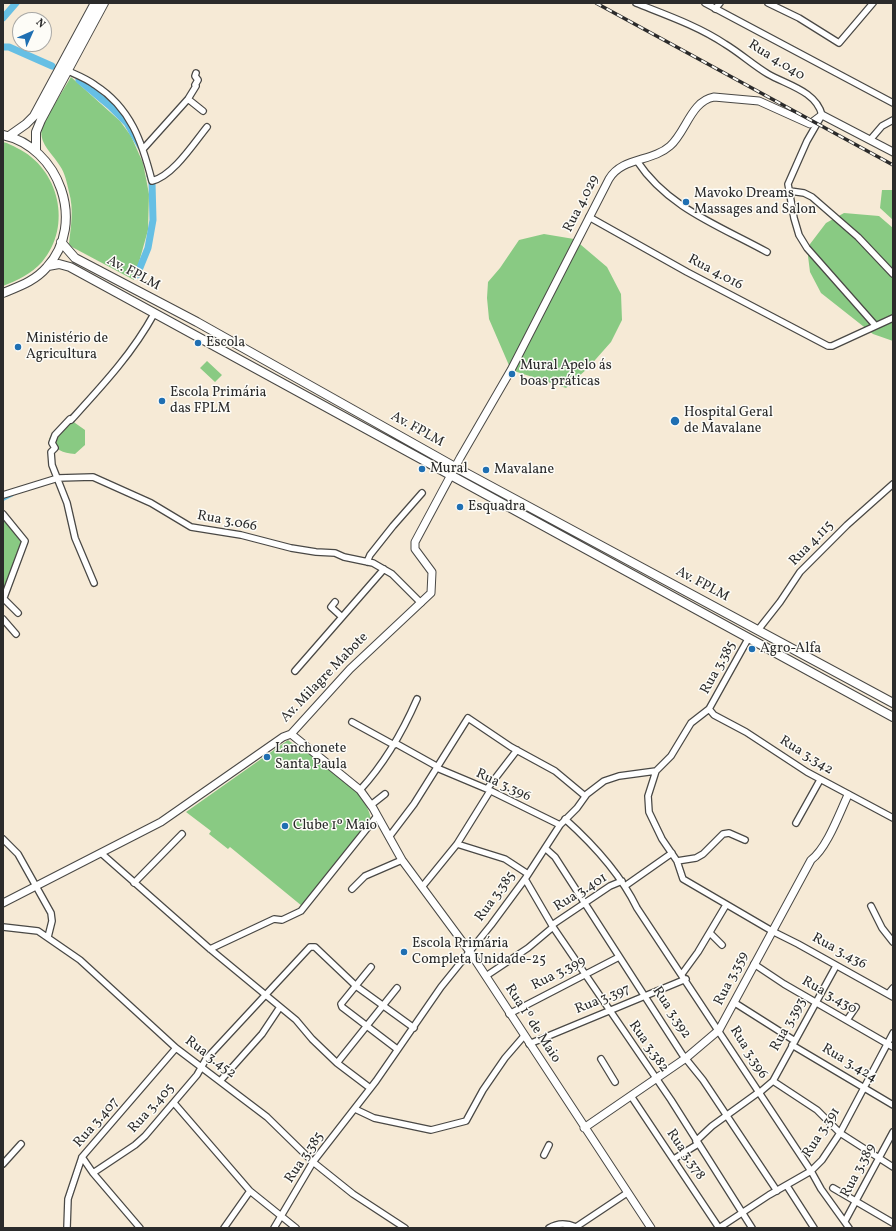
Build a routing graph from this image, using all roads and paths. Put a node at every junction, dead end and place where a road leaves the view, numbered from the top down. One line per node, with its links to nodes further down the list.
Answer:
1 (95, 3): 17 (main road)
2 (104, 3): 9 (main road)
3 (636, 3): 14 (street, Rua 4.040)
4 (705, 3): 8 (street)
5 (720, 3): 8 (street)
6 (768, 3): 7 (street)
7 (873, 3)
8 (716, 9): 12 (street)
9 (68, 71): 19 (street); 20 (main road)
10 (196, 73): 11 (street)
11 (188, 99): 13 (street); 19 (street)
12 (893, 103)
13 (203, 111)
14 (822, 115): 18 (street); 22 (street, Rua 4.029); 23 (street)
15 (893, 120): 18 (street)
16 (206, 127): 19 (street)
17 (6, 136): 20 (main road)
18 (870, 140): 21 (street)
19 (144, 148)
20 (36, 151): 25 (main road)
21 (893, 152)
22 (637, 162): 24 (street, Rua 4.029); 26 (street)
23 (790, 192): 28 (street); 32 (street)
24 (589, 217): 32 (street, Rua 4.016); 33 (street, Rua 4.029)
25 (62, 242): 27 (main road); 33 (main road, Av. FPLM)
26 (767, 252)
27 (48, 266): 29 (main road); 30 (main road, Av. FPLM)
28 (893, 274)
29 (3, 293)
30 (154, 314): 34 (main road, Av. FPLM); 35 (street)
31 (893, 318): 32 (street)
32 (875, 325)
33 (456, 467): 34 (street, Av. Milagre Mabote); 49 (main road, Av. FPLM)
34 (451, 476): 45 (street, Av. Milagre Mabote); 51 (main road, Av. FPLM)
35 (58, 478): 38 (street, Rua 3.066); 40 (street, Rua 3.066); 42 (street)
36 (891, 487): 49 (street, Rua 4.115)
37 (422, 493): 40 (street)
38 (3, 495)
39 (3, 514): 43 (street)
40 (367, 562): 41 (street, Rua 3.066)
41 (384, 569): 45 (street, Rua 3.066); 47 (street)
42 (94, 583)
43 (3, 599): 46 (street)
44 (334, 602): 47 (street)
45 (421, 603): 60 (street, Av. Milagre Mabote)
46 (18, 613)
47 (342, 617): 54 (street)
48 (3, 619): 50 (street)
49 (758, 630): 52 (main road, Av. FPLM)
50 (16, 634)
51 (748, 639): 53 (main road, Av. FPLM); 57 (street, Rua 3.385)
52 (792, 648): 53 (main road); 56 (main road, Av. FPLM)
53 (787, 659): 58 (main road, Av. FPLM)
54 (295, 671)
55 (418, 699): 61 (street)
56 (893, 703)
57 (709, 709): 64 (street, Rua 3.385); 65 (street, Rua 3.342)
58 (893, 717)
59 (352, 722): 61 (street, Rua 3.396)
60 (291, 734): 66 (street, Rua 1º de Maio); 83 (street, Av. Milagre Mabote)
61 (394, 744): 63 (street, Rua 3.396); 66 (street)
62 (517, 750): 63 (street); 67 (street); 70 (street)
63 (437, 768): 67 (street, Rua 3.396); 78 (street)
64 (656, 771): 70 (street, Rua 3.385); 84 (street, Rua 3.436)
65 (820, 780): 69 (street, Rua 3.342); 75 (street)
66 (360, 790): 71 (street, Rua 1º de Maio)
67 (488, 790): 76 (street, Rua 3.396); 81 (street)
68 (385, 794): 71 (street)
69 (848, 795): 73 (street, Rua 3.342); 99 (street, Rua 3.359)
70 (585, 796): 74 (street, Rua 3.385)
71 (371, 805): 72 (street, Rua 1º de Maio)
72 (377, 816): 78 (street, Rua 1º de Maio); 104 (street)
73 (893, 818)
74 (565, 819): 76 (street, Rua 3.385); 89 (street, Rua 3.396)
75 (796, 824)
76 (560, 825): 82 (street, Rua 3.385)
77 (182, 834): 88 (street)
78 (389, 837): 85 (street, Rua 1º de Maio)
79 (3, 839): 90 (street)
80 (745, 840): 86 (street)
81 (457, 844): 87 (street); 91 (street)
82 (545, 848): 87 (street, Rua 3.385); 94 (street, Rua 3.392)
83 (101, 853): 88 (street); 90 (street, Av. Milagre Mabote)
84 (672, 853): 86 (street, Rua 3.436); 89 (street, Rua 3.401)
85 (402, 860): 91 (street, Rua 1º de Maio); 92 (street)
86 (677, 861): 95 (street, Rua 3.436)
87 (526, 876): 97 (street, Rua 3.382); 105 (street, Rua 3.385)
88 (134, 883): 104 (street)
89 (624, 883): 94 (street, Rua 3.401); 112 (street, Rua 3.396)
90 (35, 887): 93 (street, Av. Milagre Mabote); 101 (street)
91 (422, 887): 105 (street, Rua 1º de Maio)
92 (352, 889)
93 (3, 903)
94 (584, 903): 97 (street, Rua 3.401); 106 (street, Rua 3.392)
95 (726, 905): 99 (street, Rua 3.436); 100 (street)
96 (871, 906): 102 (street)
97 (553, 926): 110 (street, Rua 3.382); 111 (street, Rua 3.401)
98 (3, 927): 101 (street, Rua 3.452)
99 (772, 931): 107 (street, Rua 3.359); 108 (street, Rua 3.436)
100 (710, 933): 103 (street); 112 (street)
101 (48, 937): 135 (street, Rua 3.452)
102 (893, 942)
103 (722, 945)
104 (210, 949): 116 (street)
105 (470, 952): 111 (street, Rua 1º de Maio); 128 (street, Rua 3.385)
106 (619, 957): 110 (street, Rua 3.399); 118 (street, Rua 3.392)
107 (754, 964): 119 (street, Rua 3.430); 120 (street, Rua 3.359)
108 (836, 966): 117 (street, Rua 3.436); 119 (street, Rua 3.393)
109 (371, 967): 113 (street)
110 (586, 974): 124 (street, Rua 3.382); 125 (street, Rua 3.399)
111 (486, 976): 125 (street, Rua 1º de Maio)
112 (684, 977): 118 (street, Rua 3.397); 129 (street, Rua 3.396)
113 (356, 986): 116 (street, Rua 3.405); 121 (street); 127 (street)
114 (397, 988): 121 (street)
115 (893, 988): 117 (street)
116 (265, 995): 122 (street); 140 (street, Rua 3.405)
117 (890, 995)
118 (645, 996): 124 (street, Rua 3.397); 138 (street, Rua 3.392)
119 (816, 1002): 126 (street, Rua 3.430); 132 (street, Rua 3.393)
120 (735, 1003): 129 (street, Rua 3.359); 132 (street, Rua 3.424)
121 (384, 1005): 127 (street); 128 (street)
122 (280, 1007): 139 (street); 142 (street)
123 (856, 1007): 126 (street)
124 (609, 1011): 133 (street, Rua 3.397); 141 (street, Rua 3.382)
125 (509, 1014): 131 (street, Rua 1º de Maio)
126 (847, 1020): 134 (street, Rua 3.430)
127 (366, 1026): 136 (street); 139 (street)
128 (414, 1028): 136 (street, Rua 3.385)
129 (719, 1030): 138 (street, Rua 3.359); 147 (street, Rua 3.396)
130 (893, 1033): 134 (street, Rua 3.391)
131 (524, 1036): 133 (street, Rua 1º de Maio); 151 (street)
132 (793, 1043): 143 (street, Rua 3.393); 145 (street, Rua 3.424)
133 (529, 1044): 153 (street, Rua 1º de Maio)
134 (890, 1046): 145 (street, Rua 3.391)
135 (176, 1048): 140 (street, Rua 3.452); 160 (street, Rua 3.407)
136 (397, 1049): 146 (street, Rua 3.385)
137 (601, 1058): 144 (street)
138 (686, 1058): 141 (street, Rua 3.359); 152 (street, Rua 3.392)
139 (337, 1063): 146 (street)
140 (202, 1067): 142 (street, Rua 3.452); 149 (street, Rua 3.405)
141 (656, 1079): 148 (street, Rua 3.359); 156 (street, Rua 3.382)
142 (220, 1080): 163 (street, Rua 3.452)
143 (773, 1081): 147 (street, Rua 3.393); 155 (street)
144 (615, 1082)
145 (863, 1087): 150 (street, Rua 3.424); 155 (street, Rua 3.391)
146 (370, 1088): 151 (street, Rua 3.385)
147 (759, 1093): 152 (street, Rua 3.393); 166 (street, Rua 3.396)
148 (631, 1096): 153 (street, Rua 3.359); 161 (street, Rua 3.378)
149 (174, 1103): 167 (street, Rua 3.405); 170 (street)
150 (893, 1105)
151 (356, 1109): 163 (street, Rua 3.385)
152 (726, 1115): 156 (street, Rua 3.393); 171 (street, Rua 3.392)
153 (584, 1128): 172 (street, Rua 1º de Maio)
154 (893, 1132): 162 (street, Rua 3.389)
155 (840, 1133): 162 (street); 166 (street, Rua 3.391)
156 (697, 1142): 161 (street, Rua 3.393); 174 (street, Rua 3.382)
157 (21, 1144): 164 (street)
158 (549, 1145): 159 (street)
159 (544, 1155)
160 (82, 1157): 167 (street); 178 (street, Rua 3.407)
161 (674, 1159): 186 (street, Rua 3.378)
162 (879, 1159): 165 (street); 173 (street, Rua 3.389)
163 (313, 1162): 175 (street, Rua 3.385); 183 (street, Rua 3.452)
164 (3, 1164)
165 (893, 1167)
166 (811, 1171): 168 (street, Rua 3.391); 177 (street, Rua 3.396)
167 (93, 1172): 179 (street)
168 (787, 1186): 171 (street, Rua 3.391); 188 (street)
169 (833, 1188): 173 (street)
170 (250, 1191): 175 (street); 180 (street)
171 (777, 1191): 174 (street, Rua 3.391)
172 (627, 1193): 184 (street); 185 (street, Rua 1º de Maio)
173 (856, 1202): 176 (street); 177 (street, Rua 3.389)
174 (742, 1213): 186 (street, Rua 3.391); 187 (street, Rua 3.382)
175 (282, 1215): 181 (street, Rua 3.385); 182 (street)
176 (893, 1223)
177 (846, 1225)
178 (67, 1228)
179 (140, 1228)
180 (224, 1228)
181 (274, 1228)
182 (296, 1228)
183 (405, 1228)
184 (549, 1228)
185 (651, 1228)
186 (719, 1228)
187 (752, 1228)
188 (814, 1228)

